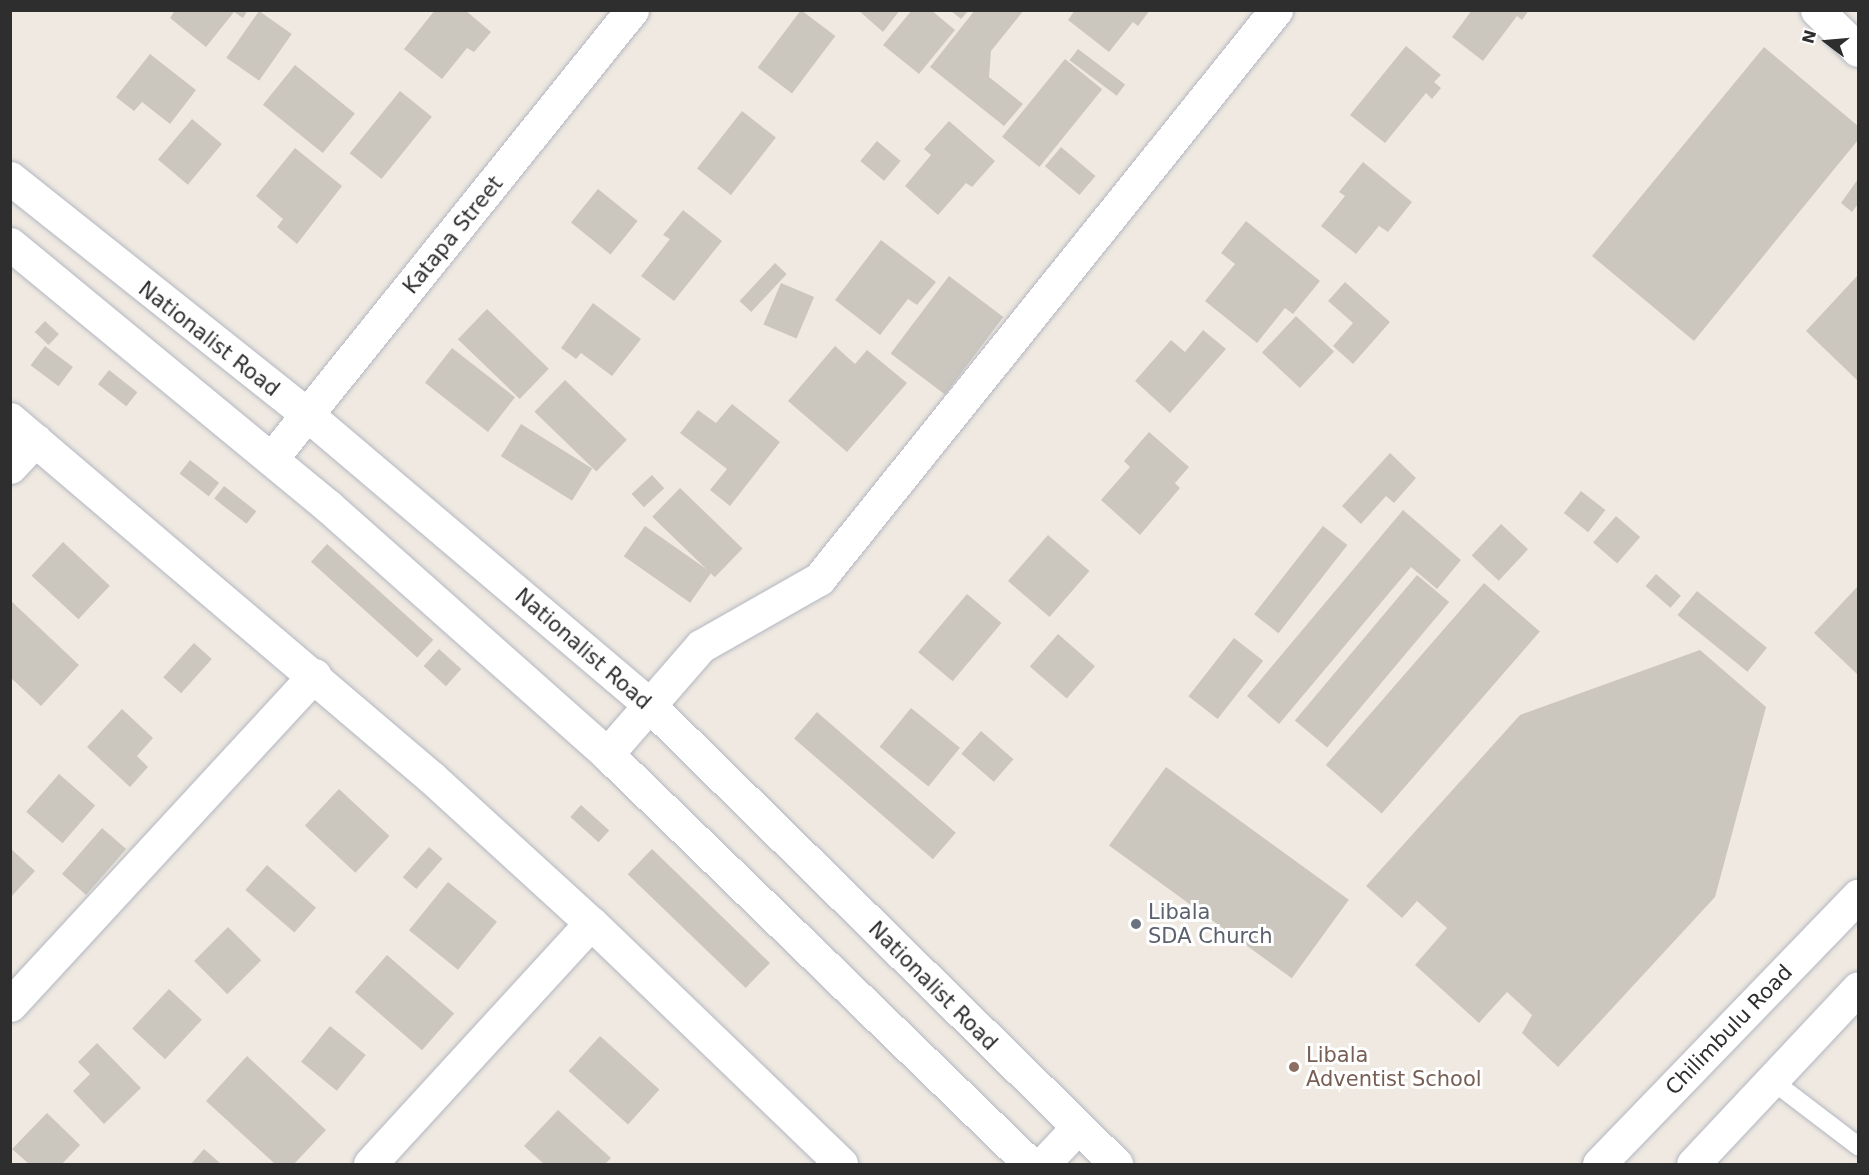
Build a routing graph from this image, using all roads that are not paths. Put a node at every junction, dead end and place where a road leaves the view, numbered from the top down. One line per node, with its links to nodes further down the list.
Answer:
1 (632, 10): 7 (street, Katapa Street)
2 (1276, 10): 13 (street)
3 (1817, 10): 4 (street)
4 (1858, 50)
5 (10, 178): 7 (street, Nationalist Road)
6 (10, 244): 10 (street)
7 (309, 416): 10 (street, Katapa Street); 13 (street, Nationalist Road)
8 (10, 419): 9 (street)
9 (35, 440): 11 (street); 12 (street)
10 (272, 458): 14 (street)
11 (10, 467)
12 (314, 675): 16 (street); 18 (street)
13 (647, 703): 14 (street); 20 (street, Nationalist Road)
14 (607, 754): 24 (street)
15 (1858, 896): 27 (street, Chilimbulu Road)
16 (591, 923): 22 (street); 23 (street)
17 (1858, 988): 19 (street)
18 (10, 1005)
19 (1770, 1079): 21 (lane); 28 (street)
20 (1077, 1128): 25 (street); 26 (street, Nationalist Road)
21 (1858, 1146)
22 (370, 1164)
23 (841, 1164)
24 (1030, 1164)
25 (1043, 1164)
26 (1116, 1164)
27 (1599, 1164)
28 (1694, 1164)

